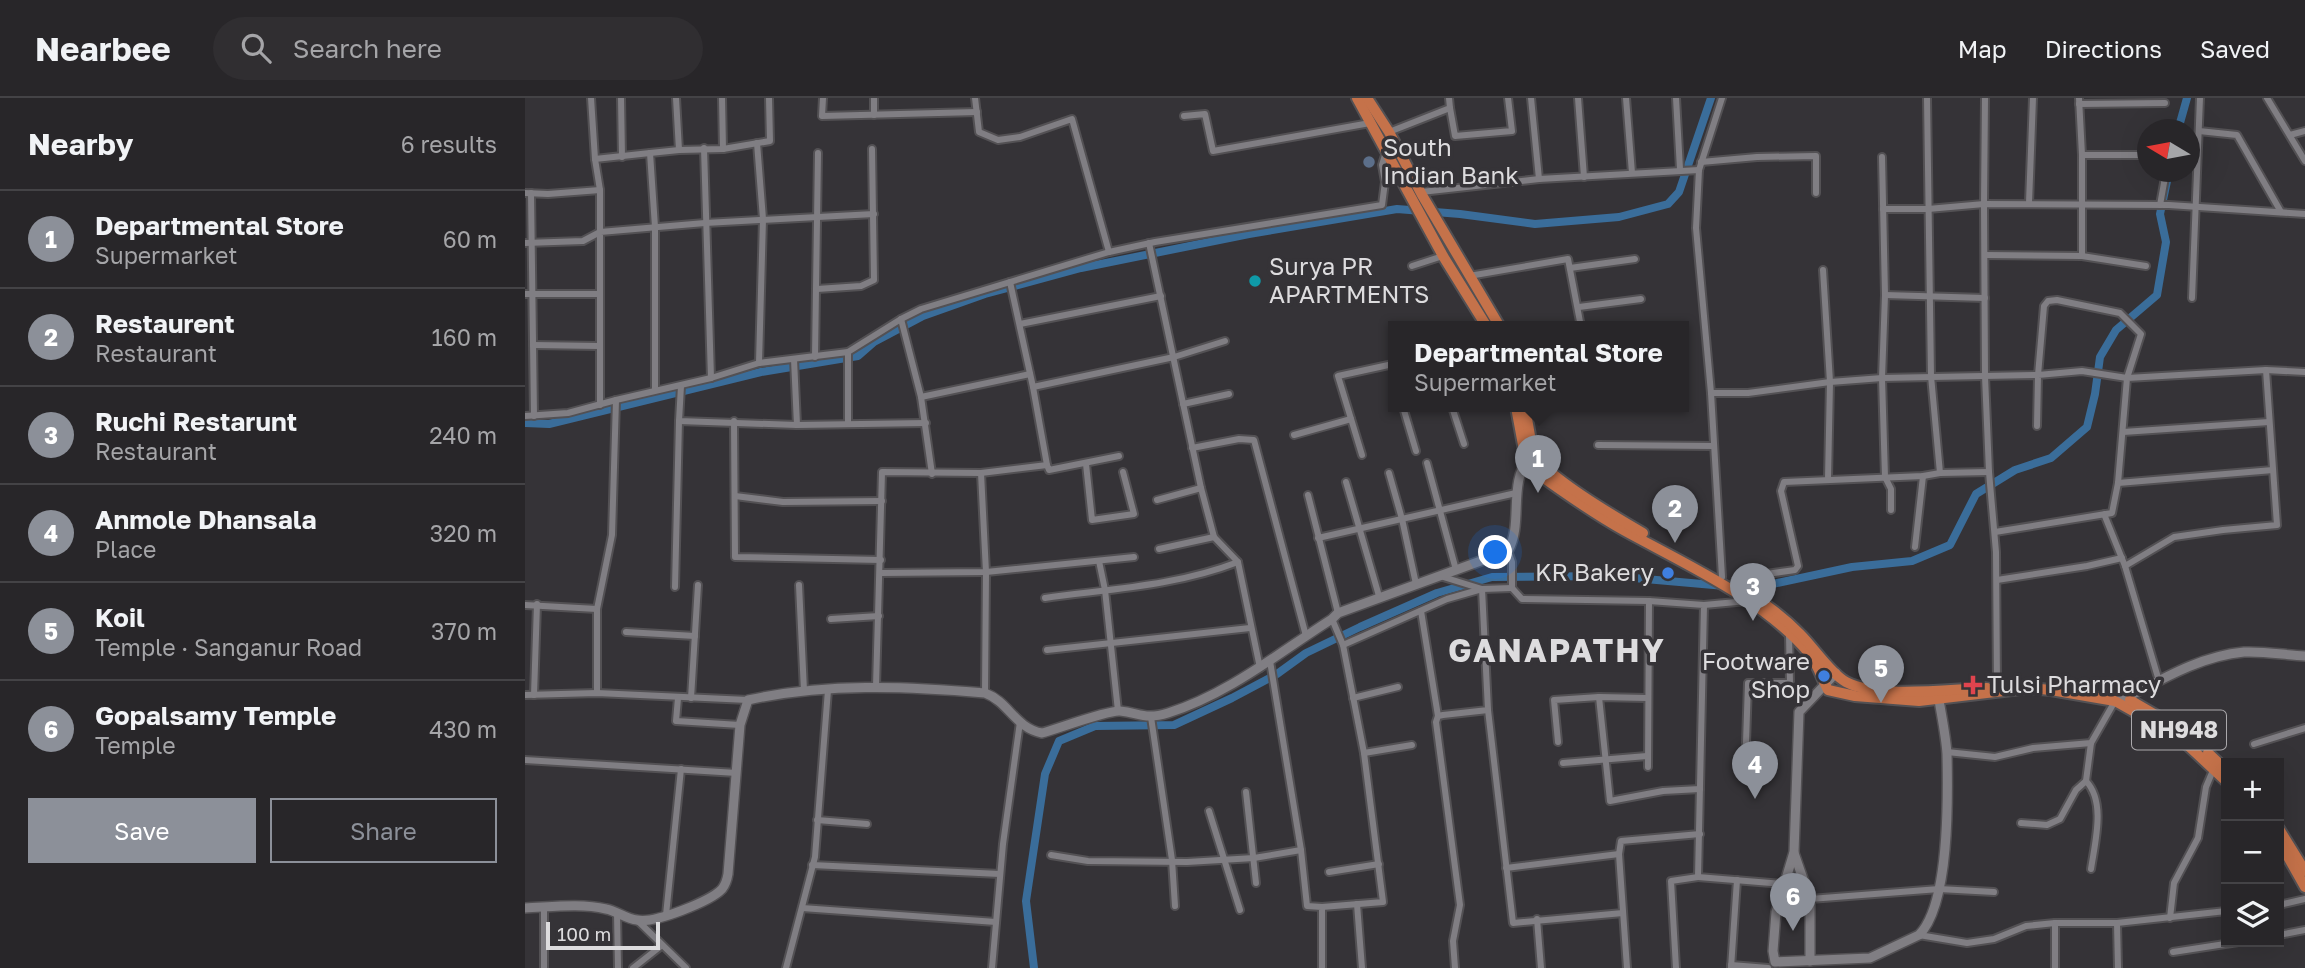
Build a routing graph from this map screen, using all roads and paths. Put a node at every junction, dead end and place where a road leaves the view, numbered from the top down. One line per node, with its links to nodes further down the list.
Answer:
1 (591, 98): 48 (street)
2 (621, 98): 46 (street)
3 (675, 98): 40 (street)
4 (722, 98): 38 (street)
5 (769, 98): 36 (street)
6 (823, 98): 28 (street)
7 (874, 98): 28 (street)
8 (975, 98): 27 (street)
9 (1357, 98): 31 (highway)
10 (1367, 98): 34 (highway)
11 (1449, 98): 26 (street)
12 (1508, 98): 26 (street)
13 (1531, 98): 55 (street)
14 (1579, 98): 54 (street)
15 (1626, 98): 53 (street)
16 (1676, 98): 51 (street)
17 (1722, 98): 50 (street)
18 (1927, 98): 68 (street)
19 (1985, 98): 62 (street)
20 (2033, 98): 63 (street)
21 (2200, 98): 30 (street)
22 (2267, 98): 35 (street)
23 (2079, 101): 24 (street); 44 (street)
24 (2122, 101): 25 (street)
25 (2165, 103)
26 (1451, 108): 34 (street)
27 (977, 112): 28 (street); 80 (street)
28 (874, 115)
29 (1184, 116): 31 (street)
30 (2199, 119)
31 (1372, 122): 41 (highway)
32 (2200, 131): 69 (street)
33 (2305, 131): 35 (street)
34 (1389, 132): 61 (highway)
35 (2290, 135): 49 (street)
36 (757, 144): 38 (street); 73 (street)
37 (704, 148): 38 (street); 40 (street); 74 (street)
38 (723, 149)
39 (872, 149): 70 (street)
40 (679, 150): 42 (street)
41 (1387, 151): 61 (highway); 79 (street)
42 (650, 153): 46 (street); 75 (street)
43 (818, 153): 72 (street)
44 (2082, 155): 45 (street); 64 (street)
45 (2137, 155)
46 (622, 157): 48 (street)
47 (1882, 157): 67 (street)
48 (594, 159): 58 (street)
49 (2305, 161)
50 (1701, 162): 52 (street); 60 (street)
51 (1680, 169): 52 (street); 53 (street)
52 (1699, 170): 128 (street)
53 (1632, 173): 54 (street)
54 (1584, 177): 55 (street)
55 (1539, 179): 61 (street)
56 (2165, 182): 65 (street)
57 (2197, 182): 66 (street)
58 (600, 190): 59 (street); 76 (street)
59 (528, 193): 78 (street)
60 (1816, 193)
61 (1418, 194): 82 (highway); 89 (highway)
62 (1984, 204): 63 (street); 68 (street); 81 (street)
63 (2029, 204): 64 (street)
64 (2083, 204): 65 (street); 83 (street)
65 (2160, 205): 66 (street)
66 (2196, 206): 69 (street); 98 (street)
67 (1882, 209): 68 (street); 94 (street)
68 (1928, 209): 96 (street)
69 (2281, 212): 71 (street)
70 (874, 214): 72 (street); 91 (street)
71 (2305, 214)
72 (817, 218): 73 (street); 91 (street)
73 (763, 219): 74 (street); 113 (street)
74 (705, 223): 75 (street); 123 (street)
75 (655, 227): 76 (street); 127 (street)
76 (600, 232): 78 (street); 93 (street)
77 (525, 243): 78 (street)
78 (533, 243): 92 (street)
79 (1149, 244): 80 (street); 95 (street)
80 (1109, 252): 90 (street)
81 (1985, 255): 83 (street); 97 (street)
82 (1443, 256): 86 (street); 102 (highway)
83 (2082, 256): 85 (street)
84 (1635, 259): 87 (street)
85 (2146, 266)
86 (1412, 267)
87 (1570, 268): 89 (street); 100 (street)
88 (1823, 270): 124 (street)
89 (1469, 276): 103 (highway)
90 (1010, 282): 101 (street); 105 (street)
91 (817, 289): 110 (street)
92 (529, 294): 93 (street); 107 (street)
93 (598, 295): 108 (street)
94 (1885, 295): 96 (street); 121 (street)
95 (1161, 296): 105 (street); 111 (street)
96 (1929, 296): 97 (street); 119 (street)
97 (1985, 298): 120 (street)
98 (2192, 298)
99 (1641, 299): 100 (street)
100 (1579, 307): 104 (street)
101 (901, 319): 109 (street); 130 (street)
102 (1483, 321)
103 (1496, 321)
104 (1580, 321)
105 (1020, 324): 117 (street)
106 (1225, 341): 111 (street)
107 (533, 345): 108 (street); 139 (street)
108 (599, 346): 133 (street)
109 (848, 352): 110 (street); 145 (street)
110 (815, 356): 112 (street)
111 (1174, 357): 126 (street); 132 (street)
112 (794, 359): 113 (street); 146 (street)
113 (759, 363): 123 (street)
114 (1388, 365): 140 (street)
115 (2266, 370): 116 (street); 122 (street); 143 (street)
116 (2305, 372)
117 (1030, 374): 126 (street); 130 (street)
118 (2038, 375): 120 (street); 122 (street); 122 (street); 147 (street)
119 (1931, 376): 120 (street); 121 (street); 165 (street)
120 (1985, 376): 166 (street)
121 (1882, 378): 124 (street); 169 (street)
122 (2127, 378): 148 (street)
123 (711, 379): 125 (street)
124 (1830, 382): 128 (street); 170 (street)
125 (681, 386): 127 (street); 141 (street)
126 (1033, 387): 160 (street)
127 (655, 390): 131 (street)
128 (1711, 393): 152 (street)
129 (1229, 394): 132 (street)
130 (922, 397): 144 (street)
131 (616, 400): 133 (street); 217 (street)
132 (1182, 404): 153 (street)
133 (600, 405): 139 (street)
134 (1404, 412): 154 (street)
135 (1454, 412): 150 (street)
136 (1517, 412): 157 (highway)
137 (1525, 412): 157 (highway)
138 (525, 416): 139 (street)
139 (534, 416)
140 (1351, 419): 149 (street); 155 (street)
141 (679, 421): 142 (street); 205 (street)
142 (734, 421): 146 (street); 176 (street)
143 (2269, 422): 148 (street); 161 (street)
144 (926, 423): 145 (street); 167 (street)
145 (848, 424): 146 (street)
146 (797, 425)
147 (2037, 426)
148 (2123, 432): 172 (street)
149 (1294, 435)
150 (1464, 444)
151 (1598, 445): 152 (street)
152 (1714, 446): 200 (street)
153 (1192, 448): 173 (street); 226 (street)
154 (1416, 451)
155 (1362, 455)
156 (1119, 456): 159 (street)
157 (1529, 457): 174 (main road); 200 (highway, NH948); 206 (highway, NH948)
158 (1427, 463): 179 (street)
159 (1086, 464): 160 (street); 162 (street)
160 (1047, 465): 163 (street)
161 (2273, 470): 172 (street); 195 (street)
162 (1123, 472)
163 (981, 473): 167 (street); 197 (street)
164 (1389, 473): 182 (street)
165 (1940, 473): 166 (street); 168 (street)
166 (1989, 473): 184 (street)
167 (932, 474): 178 (street)
168 (1923, 476): 169 (street); 187 (street)
169 (1885, 477): 170 (street); 180 (street)
170 (1828, 479): 206 (street)
171 (1346, 482): 183 (street)
172 (2118, 483): 181 (street)
173 (1201, 488): 177 (street); 185 (street)
174 (1516, 494): 179 (street); 189 (main road)
175 (1308, 495): 186 (street)
176 (735, 496): 178 (street); 192 (street)
177 (1157, 500)
178 (882, 501): 192 (street)
179 (1439, 510): 182 (street); 196 (street)
180 (1891, 510)
181 (2103, 514): 184 (street); 191 (street)
182 (1402, 519): 183 (street); 202 (street)
183 (1360, 529): 186 (street); 210 (street)
184 (1995, 532): 201 (street)
185 (1214, 537): 188 (street); 194 (street)
186 (1318, 538): 220 (street)
187 (1915, 547)
188 (1159, 549)
189 (1508, 551): 196 (main road); 207 (street)
190 (1134, 557): 193 (street)
191 (2122, 558): 195 (street); 201 (street)
192 (881, 560): 198 (street)
193 (1099, 561): 197 (street); 209 (street)
194 (1238, 562): 209 (street); 222 (street)
195 (2125, 566): 234 (street)
196 (1456, 570): 199 (main road)
197 (986, 572): 198 (street); 242 (street)
198 (880, 573): 219 (street)
199 (1441, 576): 202 (main road); 208 (street)
200 (1722, 577): 206 (highway, NH948)
201 (1997, 579): 238 (street)
202 (1416, 584): 210 (main road)
203 (698, 585): 225 (street)
204 (799, 585): 240 (street)
205 (675, 587)
206 (1735, 587): 212 (highway, NH948)
207 (1512, 588): 208 (street); 213 (street)
208 (1481, 589): 218 (street); 255 (street)
209 (1105, 590): 211 (street); 227 (street)
210 (1379, 596): 220 (main road)
211 (1045, 598)
212 (1752, 599): 216 (street); 224 (highway, NH948); 233 (highway, NH948)
213 (1649, 601): 216 (street); 250 (street)
214 (537, 604): 215 (street); 217 (street); 245 (street)
215 (525, 605)
216 (1704, 605): 279 (street)
217 (597, 609): 241 (street)
218 (1421, 611): 228 (street); 256 (street)
219 (879, 616): 221 (street); 236 (street)
220 (1334, 618): 226 (main road); 228 (street)
221 (831, 619)
222 (1250, 628): 227 (street); 232 (street)
223 (626, 632): 225 (street)
224 (1789, 634): 235 (highway, NH948); 262 (street)
225 (695, 636): 248 (street)
226 (1306, 636): 231 (main road)
227 (1111, 643): 229 (street); 254 (street)
228 (1343, 645): 249 (street)
229 (1047, 650)
230 (2305, 656): 234 (main road)
231 (1270, 661): 232 (main road); 287 (street)
232 (1260, 668): 257 (main road)
233 (1836, 673): 235 (main road); 243 (highway, NH948)
234 (2159, 681): 253 (main road)
235 (1825, 685): 243 (highway, NH948); 289 (main road)
236 (876, 687): 239 (main road); 242 (main road)
237 (1398, 687): 249 (street)
238 (1997, 687): 243 (highway, NH948); 253 (highway, NH948)
239 (828, 690): 240 (main road); 282 (street)
240 (804, 691): 251 (main road)
241 (597, 693): 245 (street); 247 (street)
242 (985, 693): 258 (main road)
243 (1882, 694): 252 (highway, NH948)
244 (525, 695): 245 (street)
245 (534, 695)
246 (1599, 697): 250 (street); 261 (street); 270 (street)
247 (678, 698): 248 (street); 259 (street)
248 (691, 698): 251 (street)
249 (1353, 698): 267 (street)
250 (1647, 698): 268 (street)
251 (748, 700): 259 (main road)
252 (1939, 700): 253 (highway, NH948); 266 (main road)
253 (2120, 700): 263 (street); 272 (highway, NH948); 274 (highway, NH948)
254 (1118, 710): 257 (main road); 258 (main road)
255 (1487, 710): 256 (street); 298 (street)
256 (1438, 716): 348 (street)
257 (1151, 717): 294 (street)
258 (1020, 722): 302 (street)
259 (740, 725): 276 (main road)
260 (2305, 728): 264 (street)
261 (1558, 742)
262 (1746, 743)
263 (2091, 743): 266 (street); 278 (street)
264 (2254, 744)
265 (1412, 745): 267 (street)
266 (1947, 752): 308 (main road)
267 (1364, 753): 296 (street)
268 (1647, 756): 270 (street); 273 (street)
269 (525, 760): 275 (street)
270 (1608, 761): 271 (street); 279 (street)
271 (1563, 763)
272 (2221, 765)
273 (1648, 768)
274 (2214, 768): 277 (highway, NH948); 324 (street)
275 (681, 769): 276 (street); 323 (street)
276 (737, 773): 323 (main road)
277 (2221, 776)
278 (2085, 780): 283 (street); 299 (street)
279 (1700, 789): 285 (street)
280 (1246, 792): 293 (street)
281 (1209, 811): 295 (street)
282 (817, 820): 284 (street); 297 (street)
283 (2021, 823)
284 (867, 824)
285 (1700, 834): 291 (street); 303 (street)
286 (2284, 835): 290 (highway)
287 (1301, 850): 293 (street); 316 (street)
288 (2284, 850): 307 (highway)
289 (1794, 852): 306 (main road); 310 (main road)
290 (2300, 853): 300 (highway)
291 (1619, 854): 298 (street); 322 (street)
292 (1051, 855): 294 (street)
293 (1254, 858): 295 (street); 305 (street)
294 (1172, 860): 295 (street); 314 (street)
295 (1224, 860): 319 (street)
296 (1379, 864): 301 (street); 312 (street)
297 (812, 865): 302 (street); 318 (street)
298 (1506, 868): 325 (street)
299 (2091, 869)
300 (2305, 871)
301 (1329, 872)
302 (1000, 874): 327 (street)
303 (1698, 877): 304 (street); 351 (street)
304 (1737, 880): 306 (street); 338 (street)
305 (1255, 883)
306 (1784, 884): 339 (main road)
307 (2305, 887)
308 (1939, 889): 309 (street); 310 (street); 332 (main road)
309 (1994, 891)
310 (1810, 899): 337 (main road)
311 (2305, 899): 313 (street)
312 (1357, 904): 316 (street); 347 (street)
313 (2284, 904)
314 (1175, 906)
315 (544, 907): 317 (main road); 321 (main road); 340 (street)
316 (1322, 907): 346 (street)
317 (525, 908)
318 (802, 908): 327 (street); 344 (street)
319 (1240, 910)
320 (2221, 912): 324 (street)
321 (617, 913): 326 (main road); 341 (street)
322 (1623, 913): 325 (street); 350 (street)
323 (666, 915): 326 (main road)
324 (2170, 918): 329 (street)
325 (1537, 919): 349 (street)
326 (638, 921): 334 (street)
327 (996, 922): 345 (street)
328 (2055, 923): 329 (street); 332 (street); 352 (street)
329 (2117, 923): 353 (street)
330 (2305, 930): 331 (street)
331 (2284, 934)
332 (1919, 935): 336 (main road)
333 (2221, 945): 335 (street)
334 (661, 946): 342 (street); 343 (street)
335 (2173, 952)
336 (1870, 963): 337 (main road)
337 (1809, 964): 339 (main road)
338 (1731, 966): 339 (street)
339 (1771, 966)
340 (544, 968)
341 (618, 968)
342 (633, 968)
343 (685, 968)
344 (786, 968)
345 (992, 968)
346 (1322, 968)
347 (1362, 968)
348 (1455, 968)
349 (1541, 968)
350 (1627, 968)
351 (1676, 968)
352 (2055, 968)
353 (2118, 968)

